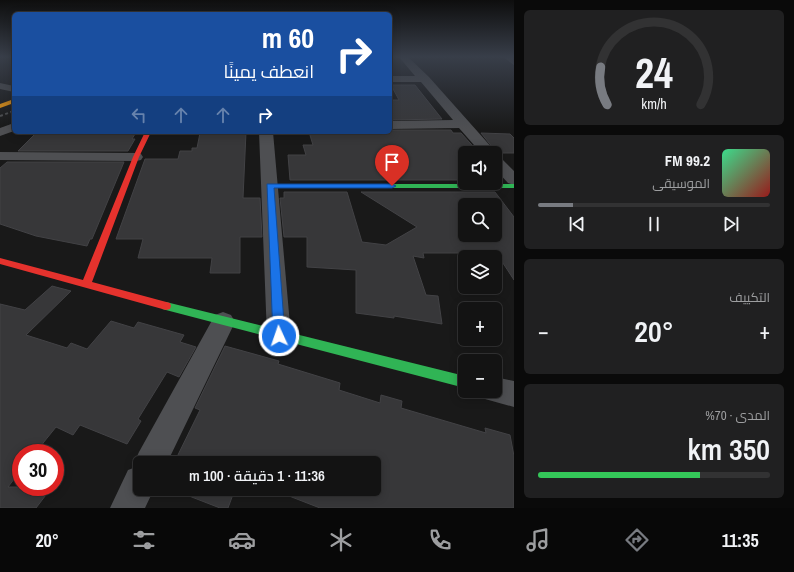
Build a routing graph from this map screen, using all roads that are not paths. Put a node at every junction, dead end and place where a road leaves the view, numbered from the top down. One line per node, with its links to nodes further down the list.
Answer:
1 (425, 81): 7 (street)
2 (0, 86): 3 (street)
3 (12, 89)
4 (12, 102): 5 (street)
5 (0, 106)
6 (392, 124): 7 (street)
7 (462, 124): 12 (street)
8 (12, 128): 9 (street)
9 (0, 132)
10 (147, 134): 14 (street)
11 (266, 134): 17 (street)
12 (482, 146)
13 (0, 156): 14 (street)
14 (136, 157): 20 (street)
15 (502, 167): 16 (street)
16 (514, 180)
17 (270, 186): 18 (street); 22 (street)
18 (514, 186)
19 (0, 261): 20 (street)
20 (86, 285): 21 (street)
21 (223, 322): 22 (street); 26 (street)
22 (279, 336): 23 (street)
23 (458, 380)
24 (502, 391): 25 (street)
25 (514, 394)
26 (154, 456)
27 (133, 495): 28 (street)
28 (126, 508)

